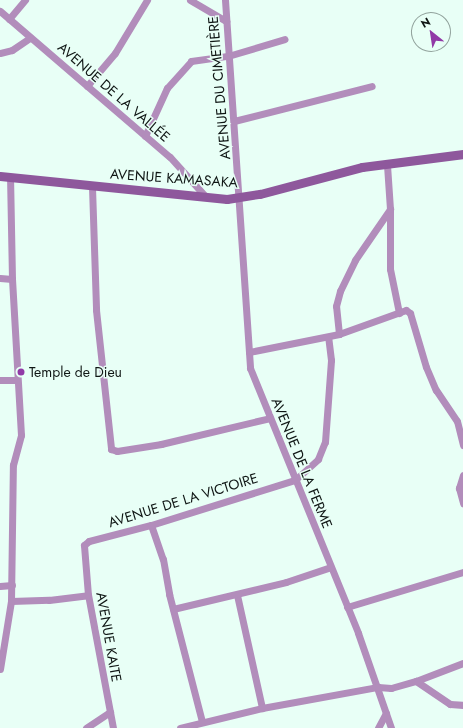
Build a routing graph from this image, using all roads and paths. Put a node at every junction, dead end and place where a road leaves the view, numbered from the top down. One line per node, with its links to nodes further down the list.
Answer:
1 (25, 0): 6 (street)
2 (148, 0): 12 (street)
3 (190, 0): 7 (street)
4 (224, 1): 7 (street, AVENUE DU CIMETIÈRE)
5 (0, 12): 6 (street, AVENUE DE LA VALLÉE)
6 (9, 19): 8 (street, AVENUE DE LA VALLÉE)
7 (226, 21): 11 (street, AVENUE DU CIMETIÈRE)
8 (30, 38): 10 (street); 12 (street, AVENUE DE LA VALLÉE)
9 (285, 39): 11 (street)
10 (0, 53)
11 (228, 56): 14 (street, AVENUE DU CIMETIÈRE); 15 (street)
12 (87, 86): 15 (street, AVENUE DE LA VALLÉE)
13 (372, 86): 14 (street)
14 (234, 121): 22 (street, AVENUE DU CIMETIÈRE)
15 (145, 136): 21 (street, AVENUE DE LA VALLÉE)
16 (463, 154): 17 (street, AVENUE KAMASAKA)
17 (387, 164): 22 (street, AVENUE KAMASAKA); 23 (street)
18 (0, 176): 19 (street, AVENUE KAMASAKA)
19 (10, 177): 20 (street, AVENUE KAMASAKA); 25 (street)
20 (92, 187): 21 (street, AVENUE KAMASAKA); 32 (street)
21 (205, 196): 22 (street, AVENUE KAMASAKA)
22 (238, 198): 29 (street, AVENUE DE LA FERME)
23 (390, 208): 26 (street); 27 (street)
24 (0, 278): 25 (street)
25 (12, 279): 31 (street)
26 (398, 313): 27 (street); 33 (street)
27 (339, 334): 28 (street)
28 (328, 337): 29 (street); 35 (street)
29 (248, 352): 32 (street, AVENUE DE LA FERME)
30 (0, 380): 31 (street)
31 (17, 380): 41 (street)
32 (270, 418): 35 (street, AVENUE DE LA FERME)
33 (463, 445)
34 (463, 475): 36 (street)
35 (295, 480): 37 (street, AVENUE DE LA VICTOIRE); 39 (street, AVENUE DE LA FERME)
36 (463, 503)
37 (151, 525): 38 (street, AVENUE DE LA VICTOIRE); 47 (street)
38 (83, 549): 43 (street, AVENUE KAITE)
39 (331, 567): 44 (street); 46 (street, AVENUE DE LA FERME)
40 (463, 572): 46 (street)
41 (12, 585): 42 (street); 45 (street)
42 (0, 586)
43 (88, 595): 45 (street); 54 (street, AVENUE KAITE)
44 (237, 595): 47 (street); 53 (street)
45 (11, 601): 49 (street)
46 (347, 607): 51 (street, AVENUE DE LA FERME)
47 (173, 609): 56 (street)
48 (463, 663): 50 (street)
49 (0, 669)
50 (416, 680): 51 (street); 52 (street)
51 (378, 687): 53 (street); 55 (street, AVENUE DE LA FERME)
52 (463, 705)
53 (262, 708): 56 (street)
54 (110, 712): 57 (street); 58 (street, AVENUE KAITE)
55 (386, 713): 60 (street); 61 (street, AVENUE DE LA FERME)
56 (202, 722): 59 (street)
57 (86, 728)
58 (113, 728)
59 (180, 728)
60 (378, 728)
61 (391, 728)

